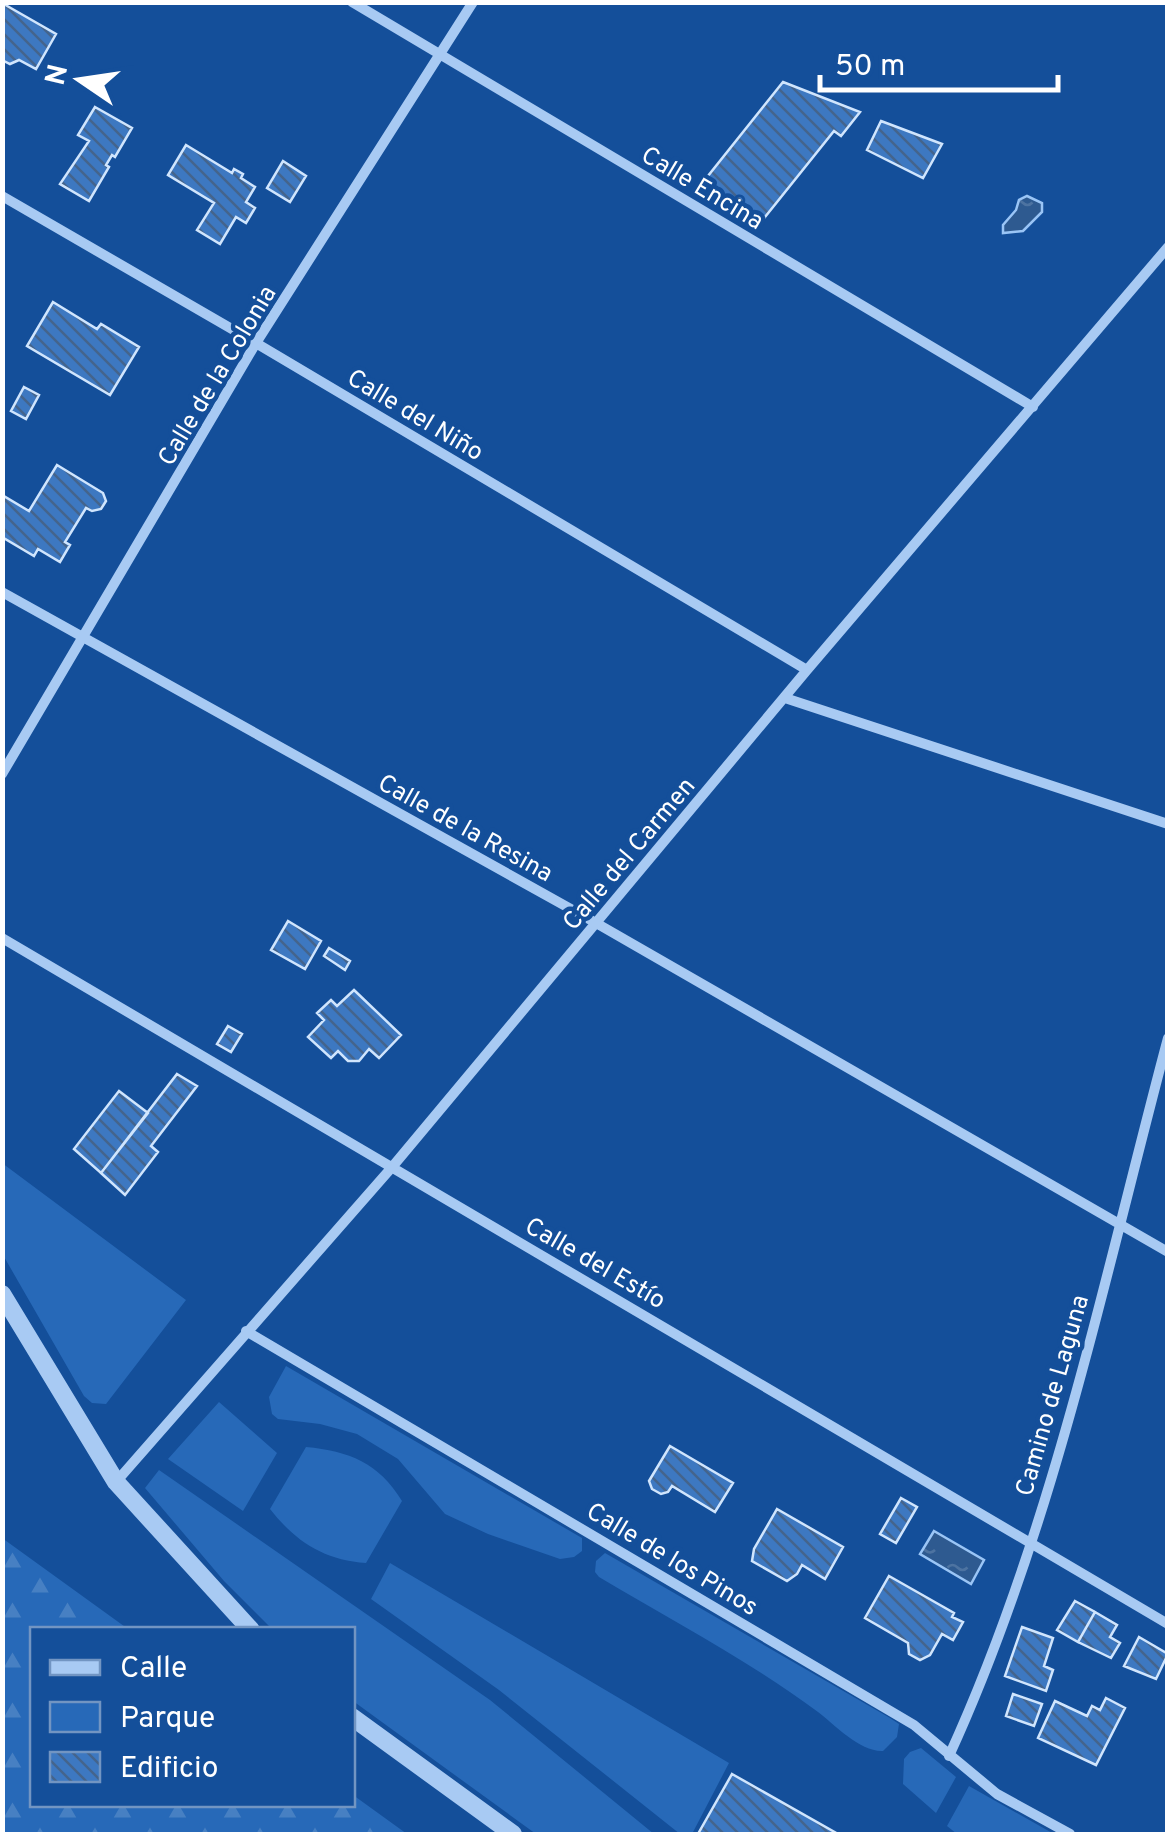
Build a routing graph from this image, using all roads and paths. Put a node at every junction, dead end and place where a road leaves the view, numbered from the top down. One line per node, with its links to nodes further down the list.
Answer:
1 (352, 2): 3 (street, Calle Encina)
2 (472, 2): 3 (street, Calle de la Colonia)
3 (439, 52): 6 (street, Calle de la Colonia); 7 (street, Calle Encina)
4 (2, 196): 6 (street, Calle del Niño)
5 (1168, 247): 7 (street, Calle del Carmen)
6 (256, 343): 9 (street, Calle de la Colonia); 10 (street, Calle del Niño)
7 (1033, 406): 10 (street, Calle del Carmen)
8 (2, 592): 9 (street, Calle de la Resina)
9 (84, 638): 12 (street, Calle de la Colonia); 14 (street, Calle de la Resina)
10 (808, 670): 11 (street, Calle del Carmen)
11 (785, 698): 13 (street); 14 (street, Calle del Carmen)
12 (2, 774)
13 (1168, 824)
14 (596, 923): 17 (street, Calle del Carmen); 18 (street, Calle de la Resina)
15 (2, 938): 17 (street, Calle del Estío)
16 (1168, 1038): 18 (street, Camino de Laguna)
17 (394, 1166): 21 (street, Calle del Carmen); 23 (street, Calle del Estío)
18 (1119, 1223): 19 (street, Calle de la Resina); 23 (street, Camino de Laguna)
19 (1168, 1252)
20 (2, 1294): 22 (street)
21 (246, 1331): 22 (street, Calle del Carmen); 27 (street, Calle de los Pinos)
22 (116, 1482): 25 (street)
23 (1030, 1542): 24 (street, Calle del Estío); 27 (street, Camino de Laguna)
24 (1168, 1624)
25 (248, 1627)
26 (355, 1720): 28 (street)
27 (949, 1756): 29 (street, Calle de los Pinos)
28 (513, 1834)
29 (1070, 1834)

